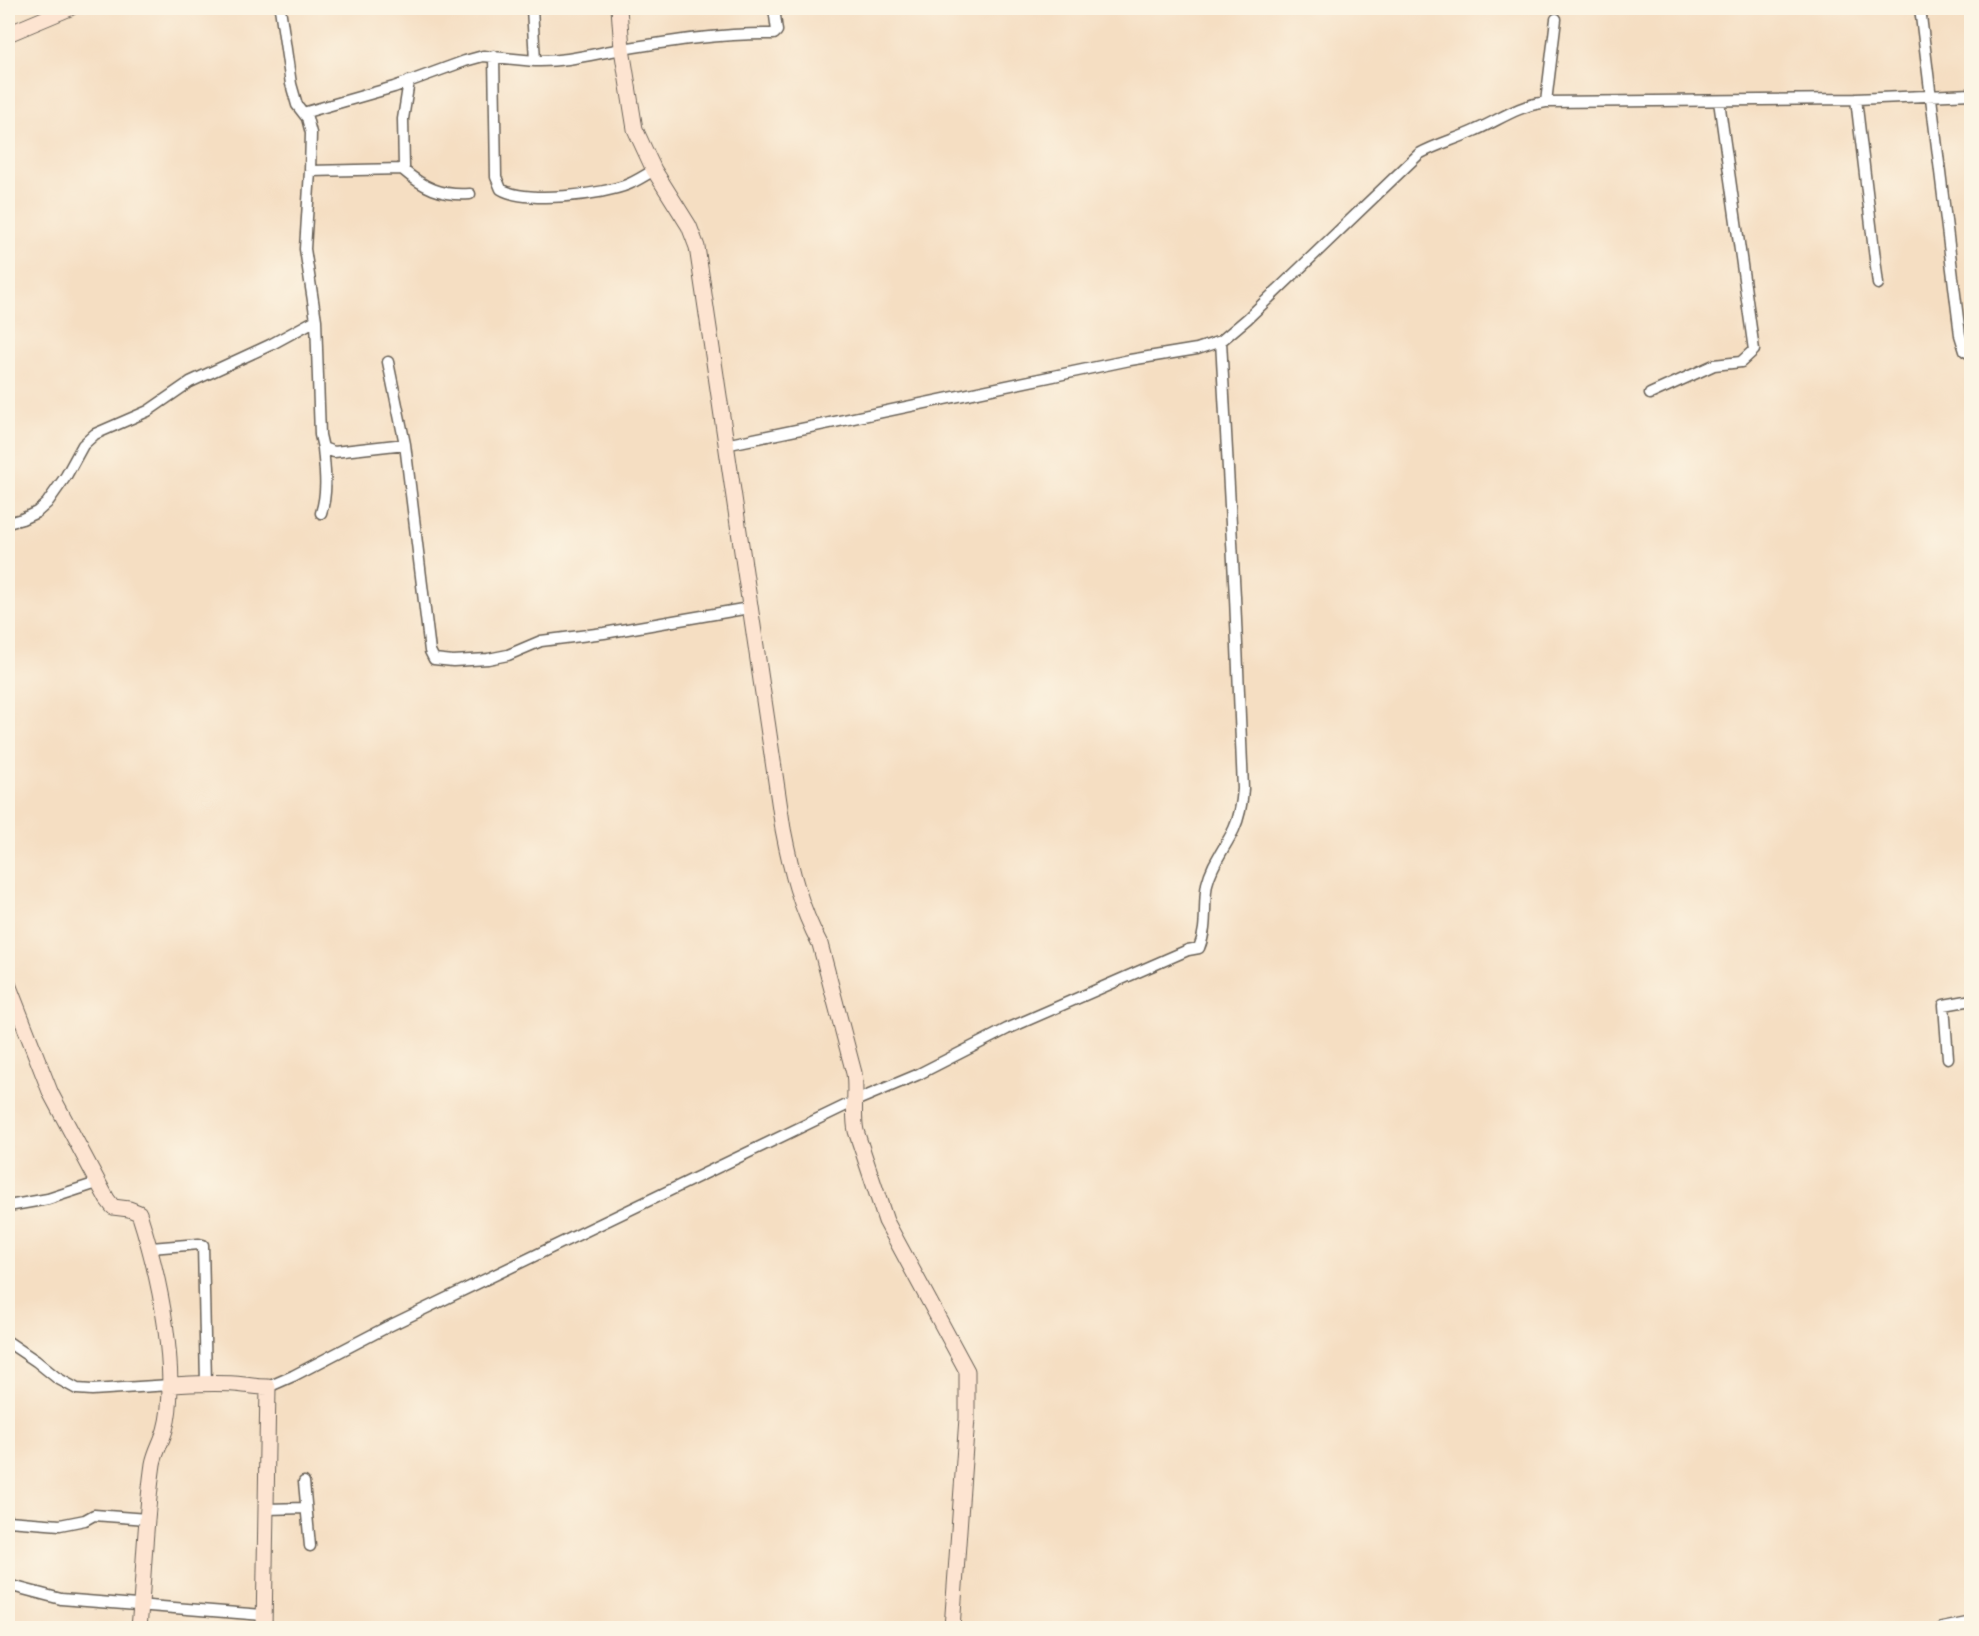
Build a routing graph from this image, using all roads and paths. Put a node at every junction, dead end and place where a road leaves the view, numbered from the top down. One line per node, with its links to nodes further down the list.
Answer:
1 (70, 8): 8 (street)
2 (280, 8): 18 (street)
3 (532, 8): 11 (street)
4 (619, 8): 9 (street)
5 (774, 8): 9 (street)
6 (1920, 8): 14 (street)
7 (1556, 19): 17 (street)
8 (8, 34)
9 (622, 49): 11 (street); 20 (street)
10 (494, 56): 11 (street); 12 (street); 20 (street)
11 (535, 61)
12 (409, 81): 18 (street); 19 (street)
13 (1971, 94): 14 (street)
14 (1932, 96): 15 (street); 26 (street)
15 (1857, 99): 16 (street); 23 (street)
16 (1719, 101): 17 (street); 28 (street)
17 (1546, 102): 25 (street)
18 (303, 114): 21 (street)
19 (402, 169): 21 (street); 22 (street)
20 (654, 170): 30 (street)
21 (310, 171): 24 (street)
22 (470, 194)
23 (1878, 284)
24 (316, 320): 31 (street); 33 (street)
25 (1221, 341): 30 (street); 38 (street)
26 (1971, 355)
27 (388, 362): 29 (street)
28 (1650, 394)
29 (405, 444): 31 (street); 34 (street)
30 (725, 445): 34 (street)
31 (323, 448): 32 (street)
32 (321, 513)
33 (8, 523)
34 (749, 608): 38 (street)
35 (8, 984): 39 (street)
36 (1971, 1000): 37 (street)
37 (1948, 1058)
38 (855, 1101): 45 (street); 57 (street)
39 (97, 1183): 40 (street); 41 (street)
40 (8, 1206)
41 (151, 1248): 43 (street); 44 (street)
42 (8, 1342): 44 (street)
43 (206, 1383): 44 (street); 45 (street)
44 (170, 1385): 49 (street)
45 (268, 1386): 48 (street)
46 (304, 1482): 47 (street)
47 (306, 1508): 48 (street); 51 (street)
48 (266, 1509): 54 (street)
49 (147, 1519): 50 (street); 53 (street)
50 (8, 1521)
51 (310, 1546)
52 (8, 1585): 53 (street)
53 (141, 1607): 54 (street); 56 (street)
54 (263, 1622)
55 (1971, 1622): 58 (street)
56 (139, 1629)
57 (952, 1629)
58 (1942, 1629)

